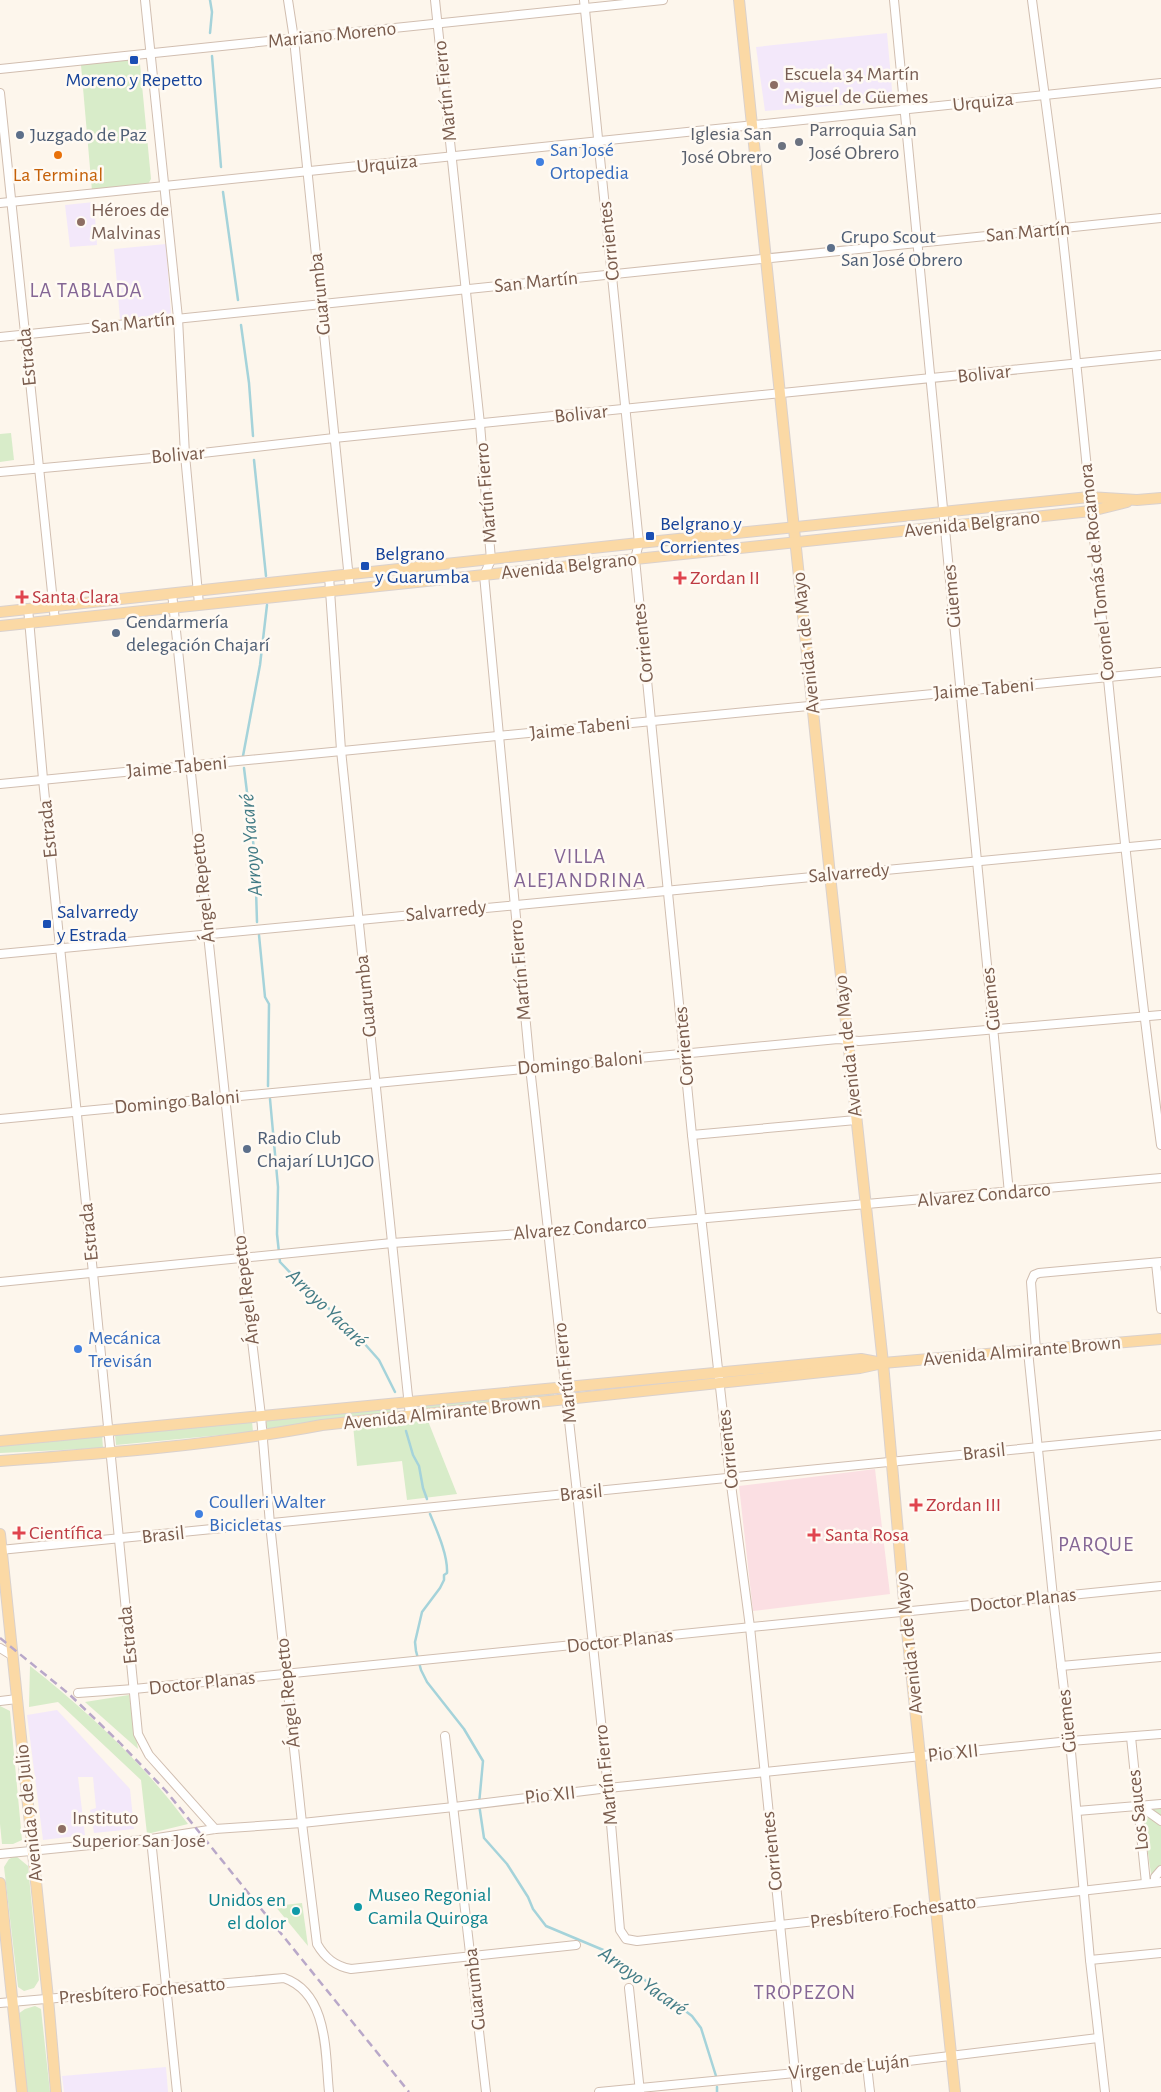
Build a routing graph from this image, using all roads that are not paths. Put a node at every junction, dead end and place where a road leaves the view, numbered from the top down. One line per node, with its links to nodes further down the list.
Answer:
1 (145, 0): 11 (street)
2 (288, 0): 10 (street, Guarumba)
3 (435, 0): 9 (street, Martín Fierro)
4 (664, 0): 8 (street, Mariano Moreno)
5 (739, 0): 17 (main road, Avenida 1 de Mayo)
6 (894, 0): 16 (street, Güemes)
7 (1032, 0): 15 (street, Coronel Tomás de Rocamora)
8 (584, 4): 9 (street, Mariano Moreno); 18 (street, Corrientes)
9 (438, 24): 10 (street, Mariano Moreno); 19 (street, Martín Fierro)
10 (294, 39): 11 (street, Mariano Moreno); 20 (street, Guarumba)
11 (151, 54): 12 (street, Mariano Moreno); 21 (street)
12 (0, 69)
13 (1161, 83): 15 (street, Urquiza)
14 (0, 93): 22 (street, Estrada)
15 (1045, 95): 16 (street, Urquiza); 25 (street, Coronel Tomás de Rocamora)
16 (905, 111): 17 (street, Urquiza); 26 (street, Güemes)
17 (752, 126): 18 (street, Urquiza); 27 (main road, Avenida 1 de Mayo)
18 (598, 142): 19 (street, Urquiza); 28 (street, Corrientes)
19 (452, 157): 20 (street, Urquiza); 29 (street, Martín Fierro)
20 (307, 172): 21 (street, Urquiza); 30 (street, Guarumba)
21 (164, 186): 22 (street, Urquiza); 31 (street)
22 (11, 202): 23 (street, Urquiza); 32 (street, Estrada)
23 (0, 203)
24 (1161, 218): 25 (street, San Martín)
25 (1062, 229): 26 (street, San Martín); 35 (street, Coronel Tomás de Rocamora)
26 (917, 242): 27 (street, San Martín); 36 (street, Güemes)
27 (766, 258): 28 (street, San Martín); 37 (main road, Avenida 1 de Mayo)
28 (612, 274): 29 (street, San Martín); 38 (street, Corrientes)
29 (466, 289): 30 (street, San Martín); 39 (street, Martín Fierro)
30 (321, 304): 31 (street, San Martín); 40 (street, Guarumba)
31 (178, 318): 32 (street, San Martín); 41 (street)
32 (25, 334): 33 (street, San Martín); 42 (street, Estrada)
33 (0, 336)
34 (1161, 356): 35 (street, Bolivar)
35 (1075, 364): 36 (street, Bolivar); 44 (street, Coronel Tomás de Rocamora)
36 (931, 380): 37 (street, Bolivar); 48 (street, Güemes)
37 (780, 394): 38 (street, Bolivar); 50 (main road, Avenida 1 de Mayo)
38 (626, 410): 39 (street, Bolivar); 51 (street, Corrientes)
39 (480, 424): 40 (street, Bolivar); 54 (street, Martín Fierro)
40 (334, 438): 41 (street, Bolivar); 55 (street, Guarumba)
41 (185, 455): 42 (street, Bolivar); 58 (street)
42 (38, 467): 43 (street, Bolivar); 63 (street, Estrada)
43 (0, 472)
44 (1089, 497): 46 (main road, Avenida Belgrano); 47 (street, Coronel Tomás de Rocamora); 48 (main road, Avenida Belgrano)
45 (1161, 498): 46 (main road, Avenida Belgrano)
46 (1137, 500): 47 (main road, Avenida Belgrano)
47 (1091, 511): 49 (main road, Avenida Belgrano); 71 (street, Coronel Tomás de Rocamora)
48 (943, 512): 49 (street, Güemes); 50 (main road, Avenida Belgrano)
49 (945, 526): 52 (main road, Avenida Belgrano); 72 (street, Güemes)
50 (793, 528): 51 (main road, Avenida Belgrano); 52 (main road, Avenida 1 de Mayo)
51 (639, 542): 53 (street, Corrientes); 54 (main road, Avenida Belgrano)
52 (796, 542): 53 (main road, Avenida Belgrano); 73 (main road, Avenida 1 de Mayo)
53 (635, 559): 56 (main road, Avenida Belgrano); 74 (street, Corrientes)
54 (491, 560): 55 (main road, Avenida Belgrano); 56 (street, Martín Fierro)
55 (348, 573): 57 (main road, Avenida Belgrano); 59 (street, Guarumba)
56 (484, 575): 59 (main road, Avenida Belgrano); 75 (street, Martín Fierro)
57 (329, 576): 58 (main road, Avenida Belgrano); 60 (street, Guarumba)
58 (198, 589): 61 (main road, Avenida Belgrano); 62 (street)
59 (350, 589): 60 (main road, Avenida Belgrano)
60 (331, 590): 62 (main road, Avenida Belgrano); 76 (street, Guarumba)
61 (172, 593): 63 (main road, Avenida Belgrano); 65 (street, Ángel Repetto)
62 (199, 604): 65 (main road, Avenida Belgrano)
63 (53, 606): 64 (main road, Avenida Belgrano); 67 (street, Estrada)
64 (28, 608): 66 (main road, Avenida Belgrano); 68 (street, Estrada)
65 (174, 608): 67 (main road, Avenida Belgrano); 77 (street, Ángel Repetto)
66 (0, 612)
67 (55, 621): 68 (main road, Avenida Belgrano)
68 (28, 623): 69 (main road, Avenida Belgrano); 78 (street, Estrada)
69 (0, 626)
70 (1161, 672): 71 (street, Jaime Tabeni)
71 (1108, 677): 72 (street, Jaime Tabeni); 81 (street, Coronel Tomás de Rocamora)
72 (961, 691): 73 (street, Jaime Tabeni); 82 (street, Güemes)
73 (812, 706): 74 (street, Jaime Tabeni); 83 (main road, Avenida 1 de Mayo)
74 (651, 721): 75 (street, Jaime Tabeni); 84 (street, Corrientes)
75 (499, 736): 76 (street, Jaime Tabeni); 85 (street, Martín Fierro)
76 (341, 750): 77 (street, Jaime Tabeni); 86 (street, Guarumba)
77 (190, 765): 78 (street, Jaime Tabeni); 87 (street, Ángel Repetto)
78 (43, 779): 79 (street, Jaime Tabeni); 88 (street, Estrada)
79 (0, 784)
80 (1161, 844): 81 (street, Salvarredy)
81 (1125, 847): 82 (street, Salvarredy); 91 (street, Coronel Tomás de Rocamora)
82 (977, 861): 83 (street, Salvarredy); 92 (street, Güemes)
83 (830, 875): 84 (street, Salvarredy); 93 (main road, Avenida 1 de Mayo)
84 (669, 890): 85 (street, Salvarredy); 94 (street, Corrientes)
85 (514, 904): 86 (street, Salvarredy); 95 (street, Martín Fierro)
86 (358, 920): 87 (street, Salvarredy); 96 (street, Guarumba)
87 (208, 934): 88 (street, Salvarredy); 97 (street, Ángel Repetto)
88 (59, 948): 89 (street, Salvarredy); 98 (street, Estrada)
89 (0, 954)
90 (1161, 1015): 91 (street, Domingo Baloni)
91 (1144, 1017): 92 (street, Domingo Baloni); 102 (street, Coronel Tomás de Rocamora)
92 (994, 1029): 93 (street, Domingo Baloni); 104 (street, Güemes)
93 (849, 1040): 94 (street, Domingo Baloni); 100 (main road, Avenida 1 de Mayo)
94 (685, 1053): 95 (street, Domingo Baloni); 101 (street, Corrientes)
95 (530, 1067): 96 (street, Domingo Baloni); 107 (street, Martín Fierro)
96 (375, 1082): 97 (street, Domingo Baloni); 108 (street, Guarumba)
97 (225, 1097): 98 (street, Domingo Baloni); 109 (street, Ángel Repetto)
98 (75, 1111): 99 (street, Domingo Baloni); 111 (street, Estrada)
99 (0, 1119)
100 (856, 1120): 101 (street); 105 (main road, Avenida 1 de Mayo)
101 (692, 1135): 106 (street, Corrientes)
102 (1161, 1145)
103 (1161, 1178): 104 (street, Alvarez Condarco)
104 (1009, 1193): 105 (street, Alvarez Condarco)
105 (865, 1205): 106 (street, Alvarez Condarco); 116 (main road, Avenida 1 de Mayo)
106 (702, 1217): 107 (street, Alvarez Condarco); 117 (street, Corrientes)
107 (549, 1232): 108 (street, Alvarez Condarco); 118 (street, Martín Fierro)
108 (392, 1243): 109 (street, Alvarez Condarco); 120 (street, Guarumba)
109 (242, 1257): 111 (street, Alvarez Condarco); 121 (street, Ángel Repetto)
110 (1159, 1263): 113 (street); 115 (street, Güemes)
111 (93, 1273): 112 (street, Alvarez Condarco); 123 (street, Estrada)
112 (0, 1282)
113 (1161, 1309)
114 (1161, 1339): 115 (main road, Avenida Almirante Brown)
115 (1032, 1350): 116 (main road, Avenida Almirante Brown); 127 (street, Güemes)
116 (883, 1363): 117 (main road, Avenida Almirante Brown); 130 (main road, Avenida 1 de Mayo)
117 (720, 1378): 118 (main road, Avenida Almirante Brown); 119 (main road, Avenida Almirante Brown); 131 (street, Corrientes)
118 (566, 1388): 119 (street, Martín Fierro); 120 (main road, Avenida Almirante Brown)
119 (568, 1400): 122 (main road, Avenida Almirante Brown); 132 (street, Martín Fierro)
120 (409, 1403): 121 (main road, Avenida Almirante Brown); 122 (street, Guarumba)
121 (261, 1416): 123 (main road, Avenida Almirante Brown); 125 (street, Ángel Repetto)
122 (410, 1416): 125 (main road, Avenida Almirante Brown)
123 (109, 1431): 126 (main road, Avenida Almirante Brown); 128 (street, Estrada)
124 (1161, 1435): 127 (street, Brasil)
125 (263, 1436): 128 (main road, Avenida Almirante Brown); 133 (street, Ángel Repetto)
126 (0, 1441)
127 (1038, 1447): 130 (street, Brasil); 138 (street, Güemes)
128 (111, 1452): 129 (main road, Avenida Almirante Brown); 135 (street, Estrada)
129 (0, 1461)
130 (891, 1462): 131 (street, Brasil); 139 (main road, Avenida 1 de Mayo)
131 (730, 1477): 132 (street, Brasil); 140 (street, Corrientes)
132 (578, 1493): 133 (street, Brasil); 141 (street, Martín Fierro)
133 (270, 1524): 135 (street, Brasil); 146 (street, Ángel Repetto)
134 (0, 1534): 136 (main road, Avenida 9 de Julio)
135 (119, 1539): 136 (street, Brasil); 147 (street, Estrada)
136 (1, 1550): 143 (main road, Avenida 9 de Julio)
137 (1161, 1586): 138 (street, Doctor Planas)
138 (1053, 1597): 139 (street, Doctor Planas); 145 (street, Güemes)
139 (906, 1612): 140 (street, Doctor Planas); 155 (main road, Avenida 1 de Mayo)
140 (750, 1628): 141 (street, Doctor Planas); 156 (street, Corrientes)
141 (593, 1643): 146 (street, Doctor Planas); 157 (street, Martín Fierro)
142 (0, 1648): 143 (street)
143 (13, 1656): 149 (main road, Avenida 9 de Julio)
144 (1161, 1657): 145 (street)
145 (1061, 1666): 154 (street, Güemes)
146 (286, 1674): 147 (street, Doctor Planas); 163 (street, Ángel Repetto)
147 (134, 1690): 148 (street, Doctor Planas); 164 (street, Estrada)
148 (78, 1693)
149 (17, 1699): 150 (street); 166 (main road, Avenida 9 de Julio)
150 (0, 1701)
151 (1161, 1734): 153 (street, Pio XII)
152 (445, 1736): 160 (street, Guarumba)
153 (1131, 1737): 154 (street, Pio XII); 159 (street, Los Sauces)
154 (1070, 1741): 155 (street, Pio XII); 161 (street, Güemes)
155 (922, 1756): 156 (street, Pio XII); 173 (main road, Avenida 1 de Mayo)
156 (764, 1773): 157 (street, Pio XII); 174 (street, Corrientes)
157 (608, 1788): 160 (street, Pio XII); 175 (street, Martín Fierro)
158 (1161, 1804): 159 (street)
159 (1141, 1806): 161 (street); 162 (street); 171 (street, Los Sauces)
160 (454, 1807): 163 (street, Pio XII); 178 (street, Guarumba)
161 (1077, 1811): 172 (street, Güemes)
162 (1161, 1821)
163 (302, 1823): 164 (street, Pio XII); 178 (street, Ángel Repetto)
164 (215, 1829): 165 (street, Pio XII)
165 (151, 1839): 166 (street, Pio XII); 181 (street)
166 (33, 1850): 167 (street, Pio XII); 182 (main road, Avenida 9 de Julio)
167 (0, 1854)
168 (1161, 1870): 169 (street)
169 (1158, 1882): 171 (street, Presbítero Fochesatto)
170 (0, 1883): 183 (main road, Avenida 9 de Julio)
171 (1146, 1883): 172 (street, Presbítero Fochesatto)
172 (1085, 1890): 173 (street, Presbítero Fochesatto); 179 (street, Güemes)
173 (936, 1907): 174 (street, Presbítero Fochesatto); 186 (main road, Avenida 1 de Mayo)
174 (780, 1925): 175 (street, Presbítero Fochesatto); 188 (street, Corrientes)
175 (626, 1939)
176 (576, 1945): 178 (street)
177 (1161, 1953): 179 (street)
178 (472, 1957): 194 (street, Guarumba)
179 (1090, 1960): 185 (street, Güemes)
180 (629, 1988): 189 (street)
181 (166, 1990): 182 (street, Presbítero Fochesatto); 192 (street); 193 (street, Presbítero Fochesatto)
182 (48, 1998): 183 (street, Presbítero Fochesatto); 191 (main road, Avenida 9 de Julio)
183 (12, 2002): 184 (street, Presbítero Fochesatto); 190 (main road, Avenida 9 de Julio)
184 (0, 2003)
185 (1098, 2038): 186 (street, Virgen de Luján); 199 (street, Güemes)
186 (951, 2056): 187 (street, Virgen de Luján); 198 (main road, Avenida 1 de Mayo)
187 (867, 2066): 188 (street, Virgen de Luján); 197 (street)
188 (795, 2072): 189 (street, Virgen de Luján); 196 (street, Corrientes)
189 (640, 2090): 195 (street, Virgen de Luján)
190 (22, 2092)
191 (56, 2092)
192 (177, 2092)
193 (329, 2092)
194 (486, 2092)
195 (599, 2092)
196 (797, 2092)
197 (870, 2092)
198 (955, 2092)
199 (1105, 2092)

